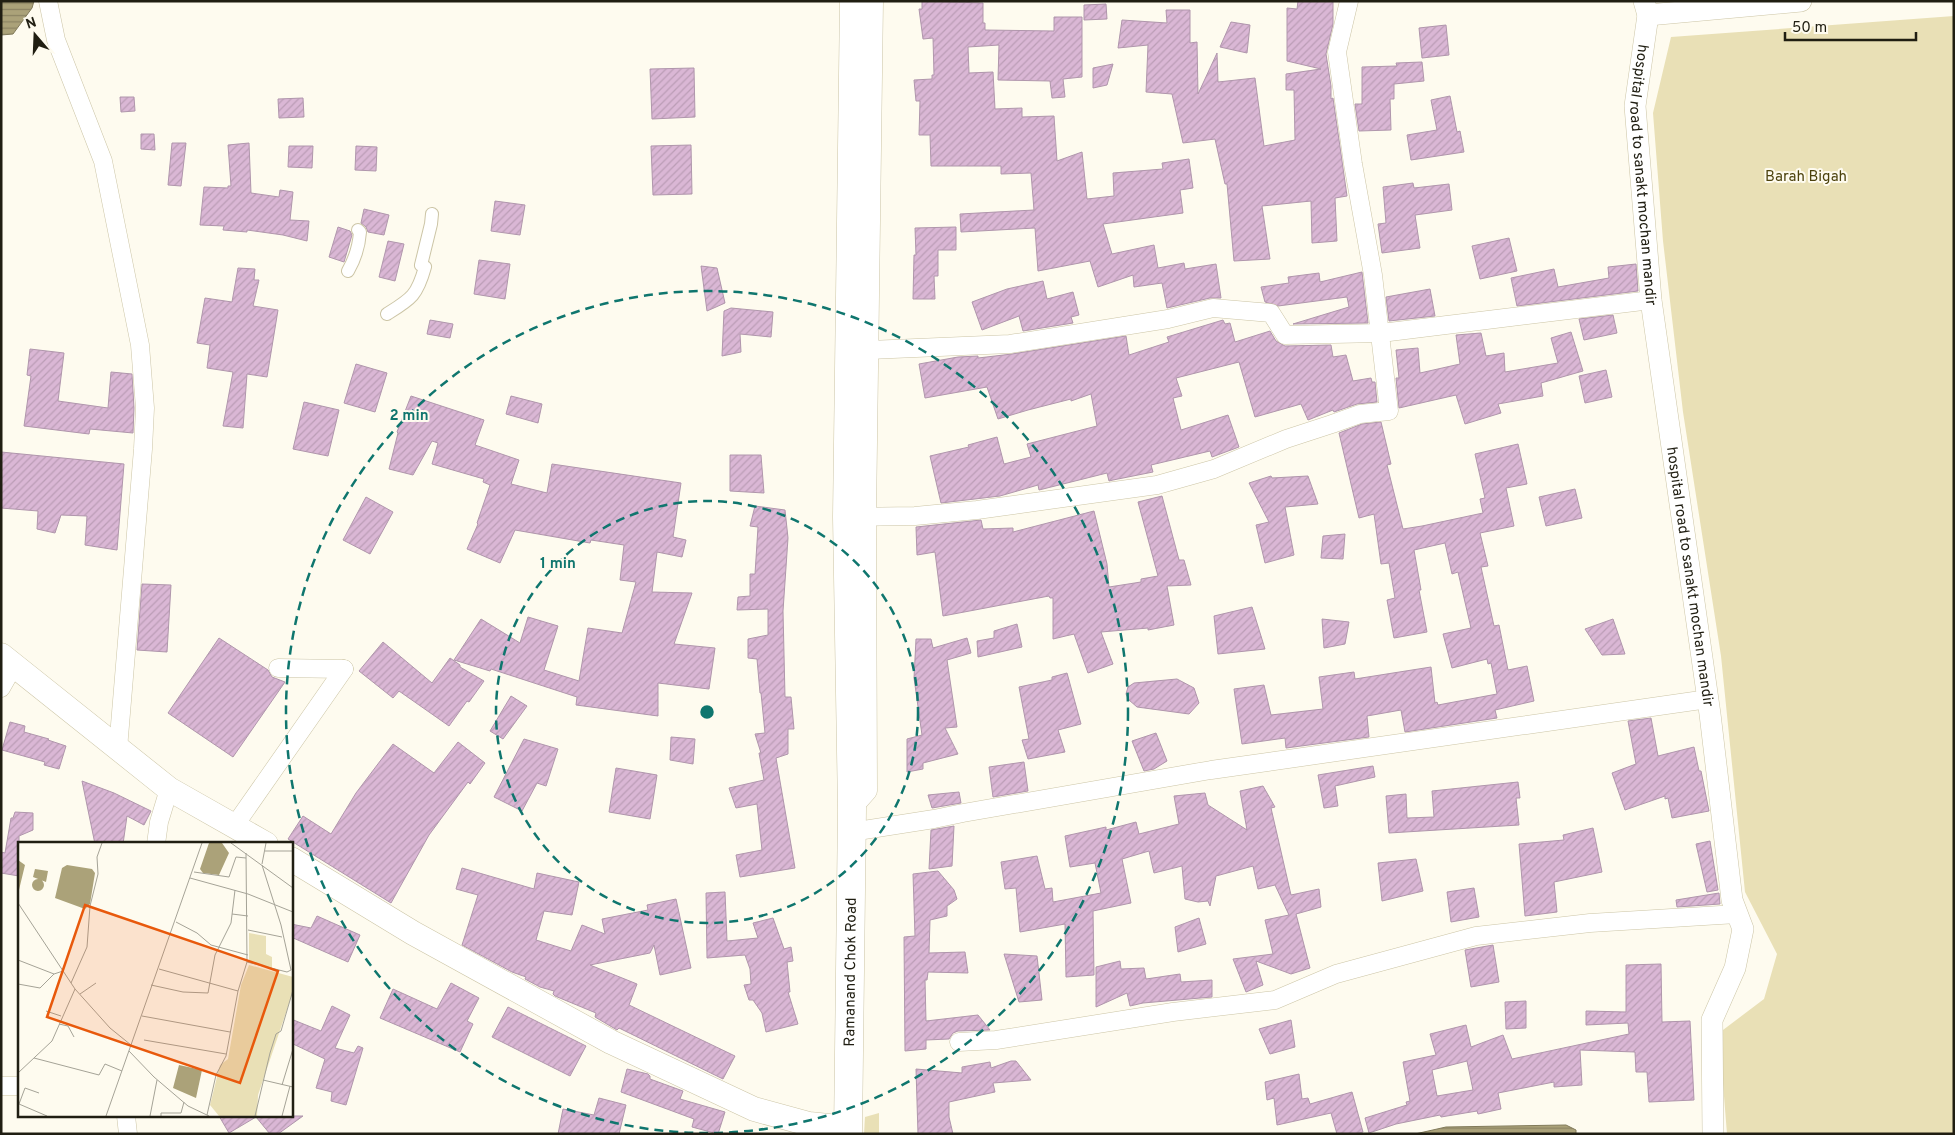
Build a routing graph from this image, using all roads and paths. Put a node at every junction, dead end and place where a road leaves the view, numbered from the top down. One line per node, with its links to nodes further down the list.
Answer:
1 (48, 1): 19 (street)
2 (854, 1): 14 (highway, Ramanand Chok Road)
3 (874, 1): 13 (street)
4 (1349, 1): 12 (street)
5 (1801, 1): 6 (street)
6 (1646, 8): 10 (street, hospital road to sanakt mochan mandir)
7 (432, 214): 11 (street)
8 (358, 230): 9 (street)
9 (348, 271)
10 (1651, 300): 12 (street); 18 (street, hospital road to sanakt mochan mandir)
11 (387, 314)
12 (1381, 333): 13 (street); 14 (street)
13 (869, 350): 14 (street)
14 (857, 517): 21 (highway, Ramanand Chok Road)
15 (8, 660): 17 (street); 19 (main road)
16 (278, 668): 22 (street)
17 (1, 688)
18 (1708, 698): 21 (street); 26 (street, hospital road to sanakt mochan mandir)
19 (118, 749): 20 (main road)
20 (169, 789): 22 (main road); 23 (street)
21 (852, 820): 31 (highway, Ramanand Chok Road)
22 (235, 825): 24 (main road)
23 (156, 842)
24 (263, 842)
25 (292, 860): 31 (main road)
26 (1737, 914): 27 (street); 33 (street, hospital road to sanakt mochan mandir)
27 (958, 1042)
28 (1, 1086): 29 (street)
29 (18, 1086)
30 (126, 1118): 32 (street)
31 (848, 1131)
32 (128, 1134)
33 (1713, 1134)

